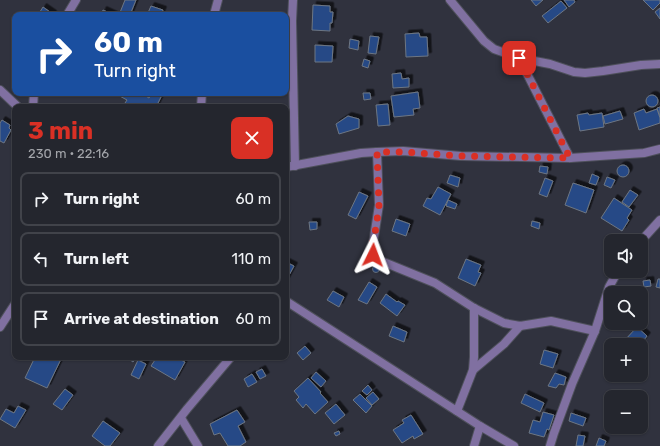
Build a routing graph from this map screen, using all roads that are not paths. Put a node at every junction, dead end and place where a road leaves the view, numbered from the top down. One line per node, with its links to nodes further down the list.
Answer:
1 (76, 0): 5 (street)
2 (218, 0): 6 (street)
3 (293, 0): 14 (street)
4 (450, 0): 7 (street)
5 (69, 12)
6 (215, 12)
7 (519, 58): 8 (street); 13 (street)
8 (660, 64)
9 (0, 90): 10 (street)
10 (15, 104)
11 (660, 150): 13 (street)
12 (377, 152): 13 (street); 14 (street); 20 (street)
13 (570, 158)
14 (295, 166): 15 (street)
15 (289, 167)
16 (660, 220): 17 (street)
17 (647, 234)
18 (614, 278): 24 (street)
19 (289, 303): 27 (street)
20 (474, 308): 22 (street); 26 (street)
21 (12, 309): 23 (street)
22 (520, 326): 24 (street); 26 (street)
23 (0, 327)
24 (595, 331): 34 (street)
25 (229, 360): 28 (street)
26 (473, 370): 27 (street)
27 (457, 411): 29 (street)
28 (181, 418): 30 (street); 31 (street)
29 (480, 426): 32 (street); 33 (street)
30 (158, 446)
31 (198, 446)
32 (474, 446)
33 (514, 446)
34 (550, 446)

